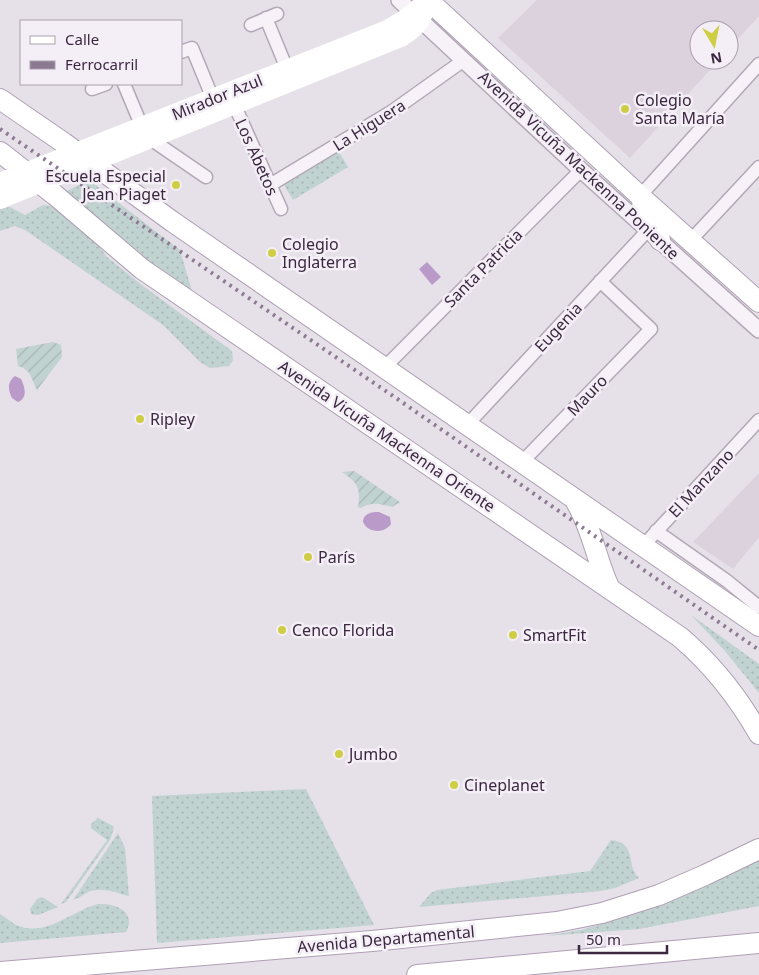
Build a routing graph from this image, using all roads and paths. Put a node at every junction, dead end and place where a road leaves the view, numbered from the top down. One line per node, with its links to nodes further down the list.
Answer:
1 (399, 0): 2 (street, Avenida Vicuña Mackenna Poniente)
2 (421, 11): 5 (street, Avenida Vicuña Mackenna Poniente); 7 (main road, Mirador Azul); 13 (main road, Mirador Azul); 23 (main road, Avenida Vicuña Mackenna Poniente)
3 (250, 25): 7 (street)
4 (182, 52): 11 (street)
5 (464, 60): 18 (street, Avenida Vicuña Mackenna Poniente); 22 (street, La Higuera)
6 (759, 64): 23 (street)
7 (287, 69): 11 (main road, Mirador Azul)
8 (103, 85): 10 (street)
9 (124, 85): 14 (street)
10 (92, 89)
11 (213, 98): 14 (main road, Mirador Azul)
12 (0, 99): 16 (main road)
13 (234, 104): 14 (main road, Mirador Azul); 22 (street, Los Abetos)
14 (145, 132): 16 (main road, Mirador Azul); 20 (street)
15 (0, 152): 19 (main road, Avenida Vicuña Mackenna Oriente)
16 (83, 157): 19 (main road, Mirador Azul); 31 (main road)
17 (759, 167): 27 (street)
18 (581, 170): 26 (street, Avenida Vicuña Mackenna Poniente); 31 (street, Santa Patricia)
19 (33, 177): 21 (main road, Mirador Azul); 24 (main road, Mirador Azul); 37 (main road, Avenida Vicuña Mackenna Oriente)
20 (206, 177)
21 (0, 182)
22 (270, 185): 25 (street, Los Abetos)
23 (640, 196): 26 (main road); 27 (main road, Avenida Vicuña Mackenna Poniente)
24 (0, 200)
25 (281, 209)
26 (654, 235): 28 (street, Eugenia); 30 (street, Avenida Vicuña Mackenna Poniente)
27 (690, 241): 29 (main road, Avenida Vicuña Mackenna Poniente)
28 (600, 281): 33 (street, Eugenia); 34 (street, Mauro)
29 (759, 302)
30 (759, 330)
31 (385, 367): 33 (main road)
32 (759, 420): 36 (street, El Manzano)
33 (468, 424): 34 (main road)
34 (522, 462): 35 (main road)
35 (573, 498): 36 (main road); 37 (main road)
36 (649, 539): 38 (street); 39 (main road)
37 (609, 588): 40 (main road, Avenida Vicuña Mackenna Oriente)
38 (759, 607)
39 (759, 626)
40 (759, 734)
41 (759, 849): 43 (main road, Avenida Departamental)
42 (759, 943): 44 (main road)
43 (0, 972)
44 (417, 975)

